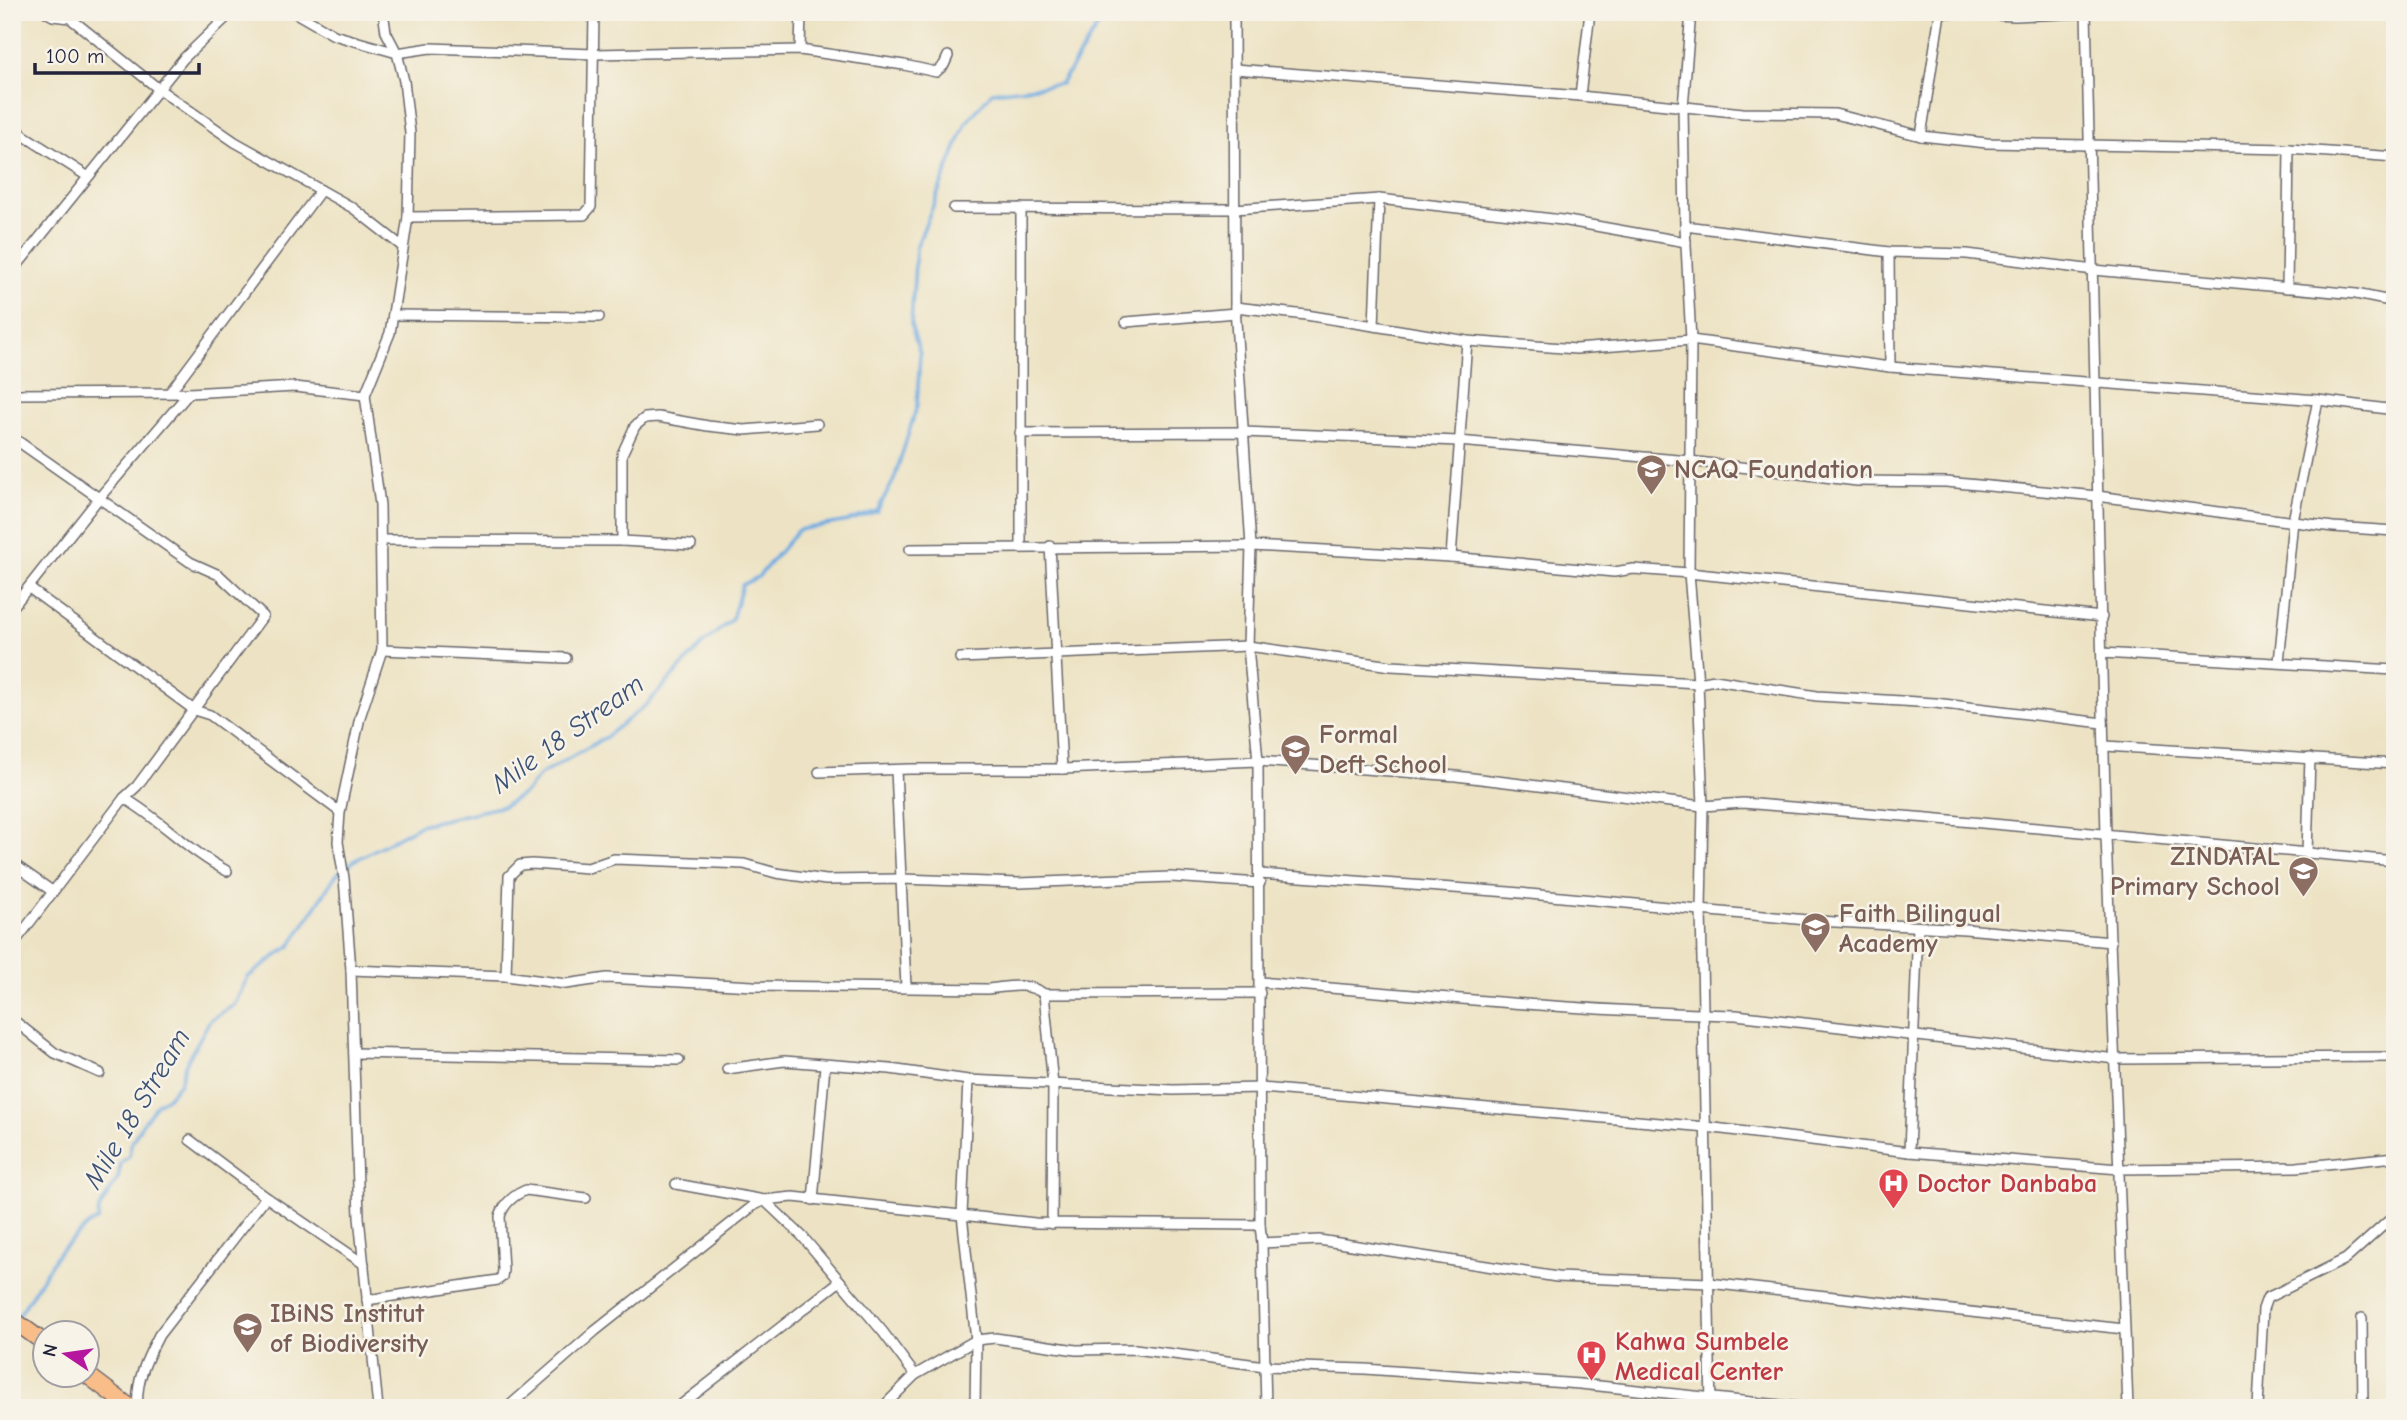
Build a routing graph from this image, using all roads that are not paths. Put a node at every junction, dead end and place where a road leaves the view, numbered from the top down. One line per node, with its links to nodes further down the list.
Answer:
1 (46, 12): 17 (street)
2 (232, 12): 17 (street)
3 (293, 12): 13 (street)
4 (383, 12): 13 (street)
5 (594, 12): 14 (street)
6 (802, 12): 12 (street)
7 (1590, 12): 18 (street)
8 (1691, 12): 19 (street)
9 (1939, 12): 11 (street); 21 (street)
10 (1234, 13): 16 (street)
11 (2086, 13): 22 (street)
12 (800, 50): 14 (street); 15 (street)
13 (397, 53): 14 (street); 31 (street)
14 (594, 54): 31 (street)
15 (948, 56)
16 (1235, 69): 18 (street); 30 (street)
17 (160, 90): 25 (street); 26 (street)
18 (1580, 96): 19 (street)
19 (1683, 107): 21 (street); 32 (street)
20 (12, 122): 25 (street)
21 (1921, 136): 22 (street)
22 (2089, 146): 23 (street); 37 (street)
23 (2289, 149): 24 (street); 38 (street)
24 (2395, 157)
25 (88, 176): 36 (street)
26 (321, 190): 34 (street); 49 (street)
27 (1379, 199): 30 (street); 33 (street); 44 (street)
28 (954, 208): 29 (street)
29 (1021, 208): 30 (street); 57 (street)
30 (1234, 209): 40 (street)
31 (408, 217): 34 (street)
32 (1685, 226): 33 (street); 35 (street)
33 (1686, 242): 45 (street)
34 (403, 247): 41 (street)
35 (1889, 252): 37 (street); 47 (street)
36 (13, 271)
37 (2094, 271): 38 (street); 48 (street)
38 (2287, 288): 39 (street)
39 (2395, 302)
40 (1236, 310): 43 (street); 44 (street); 56 (street)
41 (393, 315): 42 (street); 52 (street)
42 (598, 317)
43 (1126, 322)
44 (1374, 326): 46 (street)
45 (1691, 340): 46 (street); 47 (street); 60 (street)
46 (1467, 341): 59 (street)
47 (1890, 367): 48 (street)
48 (2096, 383): 53 (street); 61 (street)
49 (170, 392): 50 (street); 51 (street)
50 (189, 393): 52 (street); 62 (street)
51 (12, 394)
52 (365, 395): 65 (street)
53 (2318, 400): 54 (street); 63 (street)
54 (2395, 410)
55 (817, 424): 66 (street)
56 (1244, 432): 57 (street); 59 (street); 69 (street)
57 (1020, 433): 70 (street)
58 (12, 437): 62 (street)
59 (1458, 441): 60 (street); 72 (street)
60 (1690, 461): 61 (street); 73 (street)
61 (2098, 496): 63 (street); 76 (street)
62 (99, 498): 74 (street); 86 (street)
63 (2293, 522): 64 (street); 83 (street)
64 (2395, 531)
65 (381, 540): 66 (street); 78 (street)
66 (622, 541): 67 (street)
67 (691, 545)
68 (1050, 546): 69 (street); 70 (street); 79 (street)
69 (1251, 546): 72 (street); 77 (street)
70 (1021, 547): 71 (street)
71 (910, 549)
72 (1451, 557): 73 (street)
73 (1689, 573): 76 (street); 85 (street)
74 (29, 588): 75 (street); 86 (street)
75 (12, 608)
76 (2102, 617): 80 (street)
77 (1248, 646): 79 (street); 85 (street); 90 (street)
78 (382, 650): 81 (street); 97 (street)
79 (1054, 653): 82 (street); 92 (street)
80 (2102, 653): 83 (street); 87 (street)
81 (566, 658)
82 (960, 658)
83 (2280, 662): 84 (street)
84 (2395, 670)
85 (1698, 682): 87 (street); 96 (street)
86 (194, 710): 95 (street); 97 (street)
87 (2103, 723): 88 (street)
88 (2105, 746): 89 (street); 98 (street)
89 (2311, 758): 91 (street); 99 (street)
90 (1258, 761): 92 (street); 96 (street); 104 (street)
91 (2395, 764)
92 (1062, 769): 93 (street)
93 (896, 770): 94 (street); 103 (street)
94 (819, 772)
95 (124, 798): 102 (street); 105 (street)
96 (1703, 806): 98 (street); 106 (street)
97 (340, 812): 110 (street)
98 (2106, 836): 99 (street); 108 (street)
99 (2307, 853): 100 (street)
100 (2395, 862)
101 (12, 863): 105 (street)
102 (227, 871)
103 (901, 879): 104 (street); 111 (street); 113 (street)
104 (1259, 879): 106 (street); 112 (street)
105 (52, 891): 109 (street)
106 (1701, 910): 107 (street); 116 (street)
107 (1918, 927): 108 (street); 118 (street)
108 (2111, 942): 121 (street)
109 (12, 946)
110 (351, 970): 111 (street); 119 (street)
111 (506, 976): 113 (street)
112 (1260, 982): 115 (street); 116 (street)
113 (906, 987): 114 (street)
114 (1044, 993): 115 (street); 127 (street)
115 (1260, 993): 128 (street)
116 (1703, 1016): 118 (street); 129 (street)
117 (12, 1019): 125 (street)
118 (1914, 1034): 121 (street); 131 (street)
119 (354, 1053): 122 (street); 144 (street)
120 (2395, 1057): 121 (street)
121 (2116, 1059): 133 (street)
122 (679, 1060)
123 (825, 1066): 124 (street); 126 (street); 138 (street)
124 (727, 1069)
125 (100, 1073)
126 (968, 1080): 127 (street); 139 (street)
127 (1053, 1085): 128 (street); 141 (street)
128 (1261, 1088): 129 (street); 142 (street)
129 (1706, 1127): 131 (street); 146 (street)
130 (190, 1140): 135 (street)
131 (1909, 1152): 133 (street)
132 (2395, 1157): 133 (street)
133 (2119, 1169): 150 (street)
134 (676, 1184): 137 (street)
135 (265, 1197): 144 (street); 158 (street)
136 (586, 1198): 147 (street)
137 (764, 1200): 138 (street); 145 (street); 160 (street)
138 (813, 1200): 139 (street)
139 (962, 1215): 141 (street); 152 (street)
140 (2395, 1215): 167 (street)
141 (1052, 1224): 142 (street)
142 (1260, 1225): 143 (street)
143 (1262, 1242): 146 (street); 153 (street)
144 (364, 1264): 147 (street)
145 (840, 1281): 154 (street); 161 (street)
146 (1709, 1283): 150 (street); 156 (street)
147 (368, 1300): 159 (street)
148 (2362, 1318): 168 (street)
149 (12, 1319): 151 (highway)
150 (2124, 1329): 166 (street)
151 (32, 1334)
152 (976, 1340): 153 (street); 154 (street); 163 (street)
153 (1265, 1366): 156 (street); 164 (street)
154 (915, 1375): 162 (street)
155 (102, 1386): 157 (highway)
156 (1711, 1403): 165 (street)
157 (131, 1408)
158 (138, 1408)
159 (378, 1408)
160 (507, 1408)
161 (677, 1408)
162 (882, 1408)
163 (975, 1408)
164 (1266, 1408)
165 (1809, 1408)
166 (2128, 1408)
167 (2258, 1408)
168 (2362, 1408)

